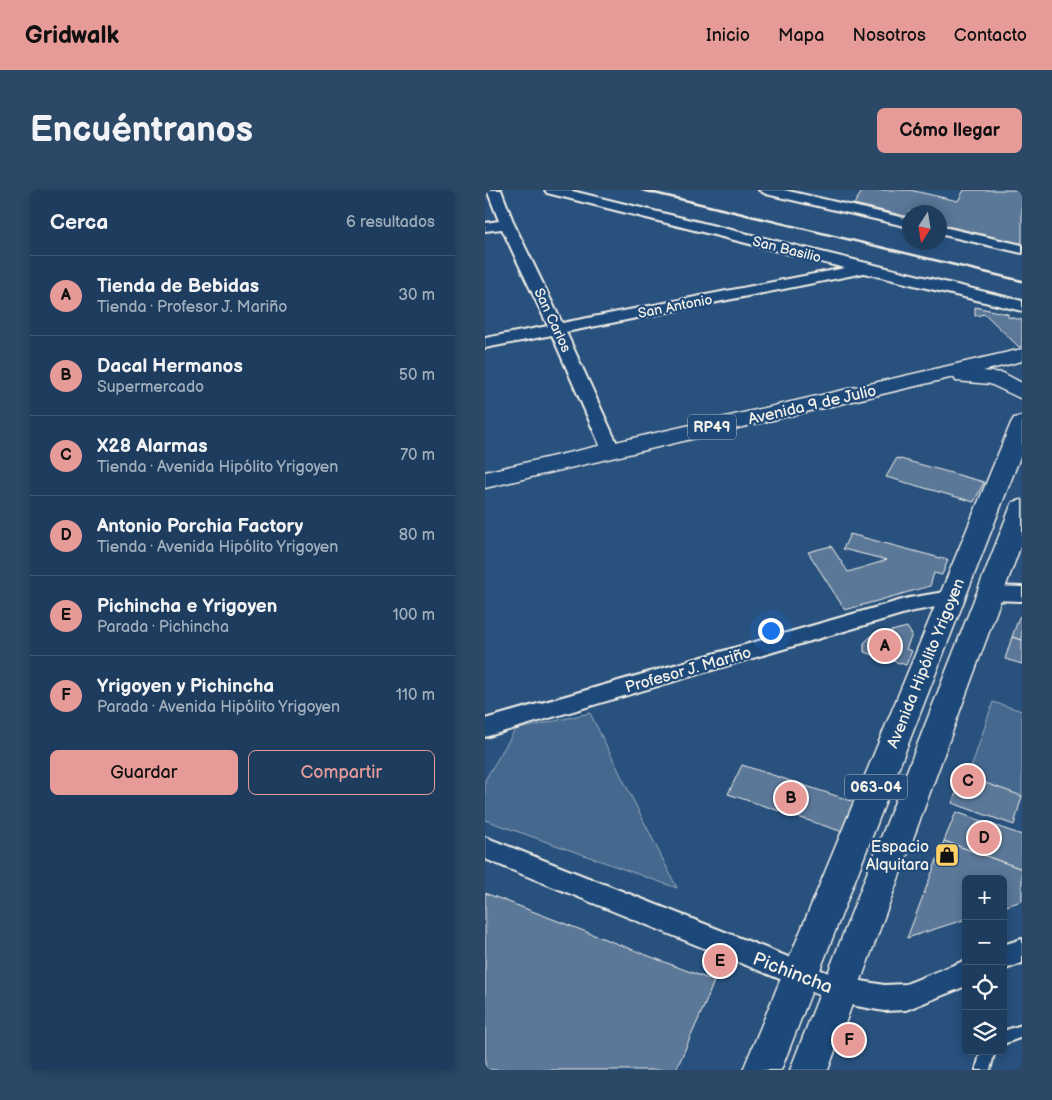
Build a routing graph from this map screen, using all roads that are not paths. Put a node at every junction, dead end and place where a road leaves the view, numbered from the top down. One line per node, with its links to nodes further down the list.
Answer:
1 (494, 190): 6 (street, San Carlos)
2 (552, 190): 10 (street, San Basilio)
3 (766, 190): 4 (street)
4 (789, 192): 5 (street)
5 (902, 221)
6 (507, 224): 7 (street); 12 (street, San Carlos)
7 (485, 227)
8 (947, 232): 9 (street)
9 (1022, 249)
10 (866, 269): 11 (street, San Basilio); 12 (street, San Antonio)
11 (1022, 306)
12 (557, 329): 13 (street, San Antonio); 18 (street, San Carlos)
13 (485, 343)
14 (1022, 355): 15 (main road, Avenida 9 de Julio / RP49)
15 (940, 375): 16 (main road, RP49); 18 (main road, Avenida 9 de Julio / RP49)
16 (1022, 392)
17 (1022, 423): 23 (main road, Avenida Hipólito Yrigoyen / 063-04)
18 (611, 450): 19 (main road, Avenida 9 de Julio / RP49)
19 (485, 480)
20 (1022, 508): 21 (main road, 063-04)
21 (990, 592): 22 (street); 30 (main road, 063-04)
22 (1022, 594)
23 (950, 598): 24 (street, Profesor J. Mariño); 29 (main road, Avenida Hipólito Yrigoyen / 063-04)
24 (485, 728)
25 (485, 848): 29 (street, Pichincha)
26 (1022, 951): 27 (street)
27 (1007, 957)
28 (962, 975): 30 (street, Pichincha)
29 (801, 976): 30 (street, Pichincha); 34 (main road, Avenida Hipólito Yrigoyen / 063-04)
30 (839, 990): 35 (main road, 063-04)
31 (1022, 1031): 32 (lane)
32 (1007, 1037)
33 (987, 1055): 36 (lane)
34 (762, 1070)
35 (809, 1070)
36 (983, 1070)

